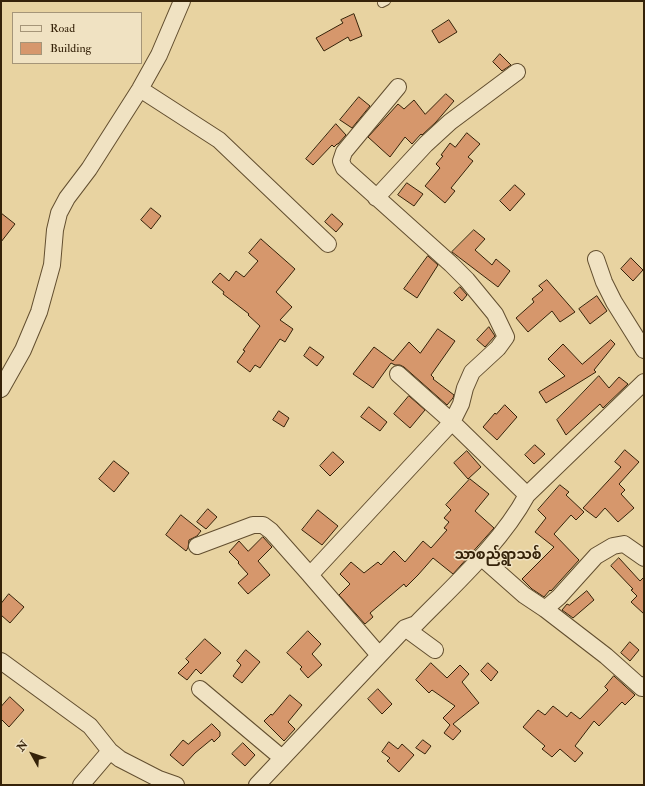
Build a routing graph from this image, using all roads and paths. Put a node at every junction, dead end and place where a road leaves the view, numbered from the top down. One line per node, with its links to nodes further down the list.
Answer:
1 (182, 1): 4 (street)
2 (517, 72): 5 (street)
3 (398, 87): 5 (street)
4 (140, 89): 6 (street); 11 (street)
5 (376, 198): 12 (street)
6 (328, 244)
7 (596, 259): 8 (street)
8 (644, 350)
9 (398, 374): 12 (street)
10 (644, 382): 13 (street)
11 (1, 389)
12 (452, 422): 13 (street); 17 (street)
13 (527, 495): 15 (street)
14 (197, 546): 17 (street)
15 (481, 557): 18 (street); 19 (street)
16 (644, 558): 18 (street)
17 (310, 575): 21 (street)
18 (545, 609): 23 (street)
19 (405, 628): 20 (street); 21 (street)
20 (435, 650)
21 (380, 655): 26 (street)
22 (1, 661): 25 (street)
23 (644, 685)
24 (200, 689): 26 (street)
25 (110, 751): 27 (street); 28 (street)
26 (282, 758): 29 (street)
27 (82, 785)
28 (176, 785)
29 (257, 785)

